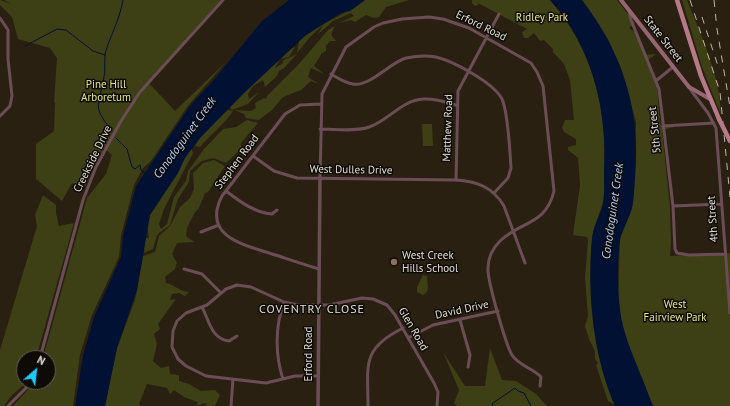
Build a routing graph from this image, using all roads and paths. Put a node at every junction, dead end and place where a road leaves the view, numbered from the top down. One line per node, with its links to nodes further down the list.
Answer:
1 (223, 0): 47 (street, Creekside Drive)
2 (621, 0): 4 (main road, State Street)
3 (677, 0): 12 (main road)
4 (629, 11): 8 (main road, State Street); 11 (street, 5th Street)
5 (499, 14): 7 (street, Matthew Road)
6 (0, 18): 17 (street)
7 (486, 38): 9 (street, Matthew Road); 10 (street, Erford Road); 32 (street, Erford Road)
8 (673, 68): 11 (street); 13 (main road, State Street)
9 (468, 72): 10 (street); 16 (street, Matthew Road); 26 (street)
10 (331, 74): 15 (street, Erford Road)
11 (657, 80): 19 (street, 5th Street)
12 (705, 88): 13 (main road); 14 (main road)
13 (692, 89): 14 (main road, State Street); 18 (street, State Street)
14 (710, 99): 21 (main road, bridge)
15 (321, 104): 20 (street, Erford Road); 22 (street, Stephen Road)
16 (456, 105): 20 (street); 24 (street, Matthew Road)
17 (0, 116)
18 (714, 123): 19 (street); 27 (street, 4th Street)
19 (663, 126): 28 (street, 5th Street)
20 (320, 129): 23 (street, Erford Road)
21 (730, 141)
22 (253, 156): 23 (street, West Dulles Drive); 25 (street, Stephen Road)
23 (320, 179): 24 (street, West Dulles Drive); 36 (street, Erford Road)
24 (456, 180): 26 (street, West Dulles Drive)
25 (226, 191): 29 (street); 30 (street, Stephen Road)
26 (494, 193): 32 (street)
27 (721, 204): 28 (street); 33 (street, 4th Street)
28 (673, 206): 33 (street, 5th Street)
29 (277, 210)
30 (219, 225): 31 (street); 36 (street)
31 (201, 232)
32 (514, 232): 34 (street); 41 (street, Erford Road)
33 (725, 254): 42 (street, 4th Street)
34 (525, 264)
35 (184, 269): 37 (street)
36 (319, 269): 40 (street, Erford Road)
37 (221, 293): 38 (street, Glen Road); 39 (street, Glen Road)
38 (284, 302): 40 (street, Glen Road); 51 (street)
39 (202, 306): 45 (street); 50 (street, Glen Road)
40 (318, 306): 44 (street, Glen Road); 49 (street, Erford Road)
41 (498, 311): 43 (street, David Drive); 52 (street, Erford Road)
42 (730, 314)
43 (460, 320): 46 (street, David Drive); 48 (street)
44 (403, 328): 46 (street, Glen Road); 57 (street)
45 (237, 336)
46 (408, 338): 58 (street, Glen Road)
47 (42, 350)
48 (468, 367)
49 (318, 376): 51 (street, Glen Road); 56 (street, Erford Road)
50 (233, 379): 51 (street, Glen Road); 55 (street)
51 (283, 379)
52 (540, 386)
53 (24, 390): 54 (street)
54 (8, 406)
55 (231, 406)
56 (318, 406)
57 (368, 406)
58 (437, 406)

